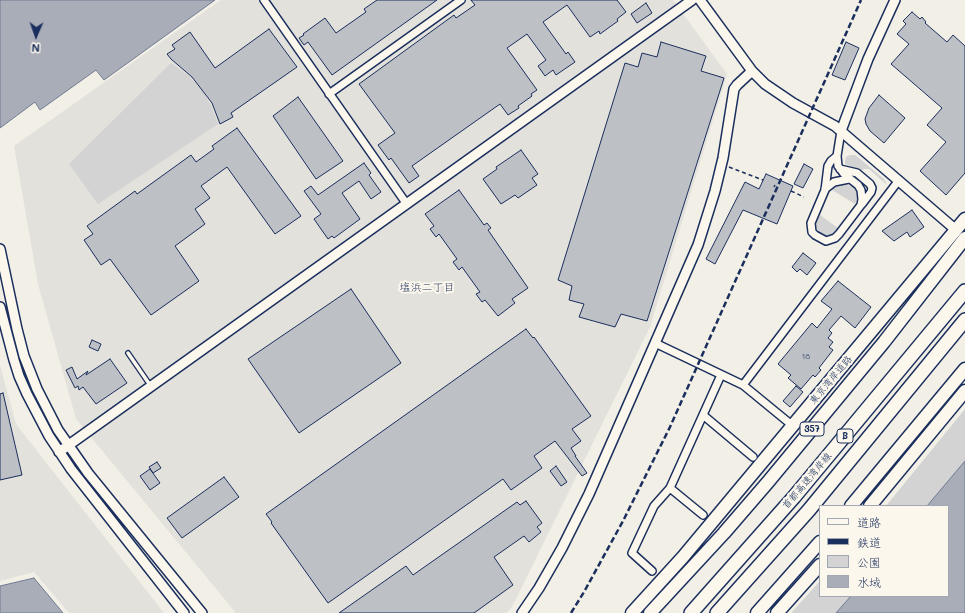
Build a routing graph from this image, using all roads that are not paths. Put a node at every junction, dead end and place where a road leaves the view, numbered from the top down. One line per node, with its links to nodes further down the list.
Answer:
1 (264, 0): 7 (street)
2 (461, 0): 7 (street)
3 (692, 0): 14 (street)
4 (700, 0): 6 (street)
5 (896, 0): 8 (street)
6 (752, 71): 8 (street); 22 (street)
7 (329, 94): 14 (street)
8 (841, 131): 9 (street); 12 (street)
9 (837, 156): 10 (street); 13 (street)
10 (840, 170): 11 (street); 15 (street)
11 (849, 178): 13 (street); 15 (street)
12 (899, 180): 17 (street); 26 (street)
13 (825, 190): 15 (street)
14 (406, 203): 27 (street)
15 (861, 205)
16 (965, 219): 17 (highway, 東京湾岸道路 / 357)
17 (960, 234): 30 (highway, 東京湾岸道路 / 357); 51 (highway, 東京湾岸道路 / 357)
18 (0, 249): 31 (street)
19 (965, 290): 52 (highway, 首都高速湾岸線 / B)
20 (0, 307): 32 (street)
21 (965, 320): 53 (highway, 首都高速湾岸線 / B)
22 (655, 343): 25 (street); 49 (street)
23 (128, 353): 27 (lane)
24 (965, 369): 37 (highway)
25 (721, 375): 26 (street); 29 (street)
26 (743, 385): 30 (street)
27 (151, 386): 31 (street)
28 (965, 391): 38 (highway)
29 (703, 415): 33 (street); 34 (street)
30 (793, 426): 50 (highway, 東京湾岸道路 / 357)
31 (68, 446): 32 (street); 35 (street)
32 (59, 452): 36 (street)
33 (753, 457)
34 (670, 488): 39 (street); 44 (street)
35 (104, 494): 36 (street); 40 (street)
36 (95, 500): 41 (street)
37 (852, 505)
38 (871, 505)
39 (703, 515)
40 (130, 524): 41 (street); 45 (street)
41 (120, 532): 46 (street)
42 (819, 543): 54 (highway)
43 (819, 565): 55 (highway)
44 (652, 571)
45 (169, 572): 46 (street); 48 (street)
46 (158, 582): 47 (street)
47 (184, 613)
48 (202, 613)
49 (522, 613)
50 (632, 613)
51 (650, 613)
52 (691, 613)
53 (716, 613)
54 (757, 613)
55 (777, 613)

